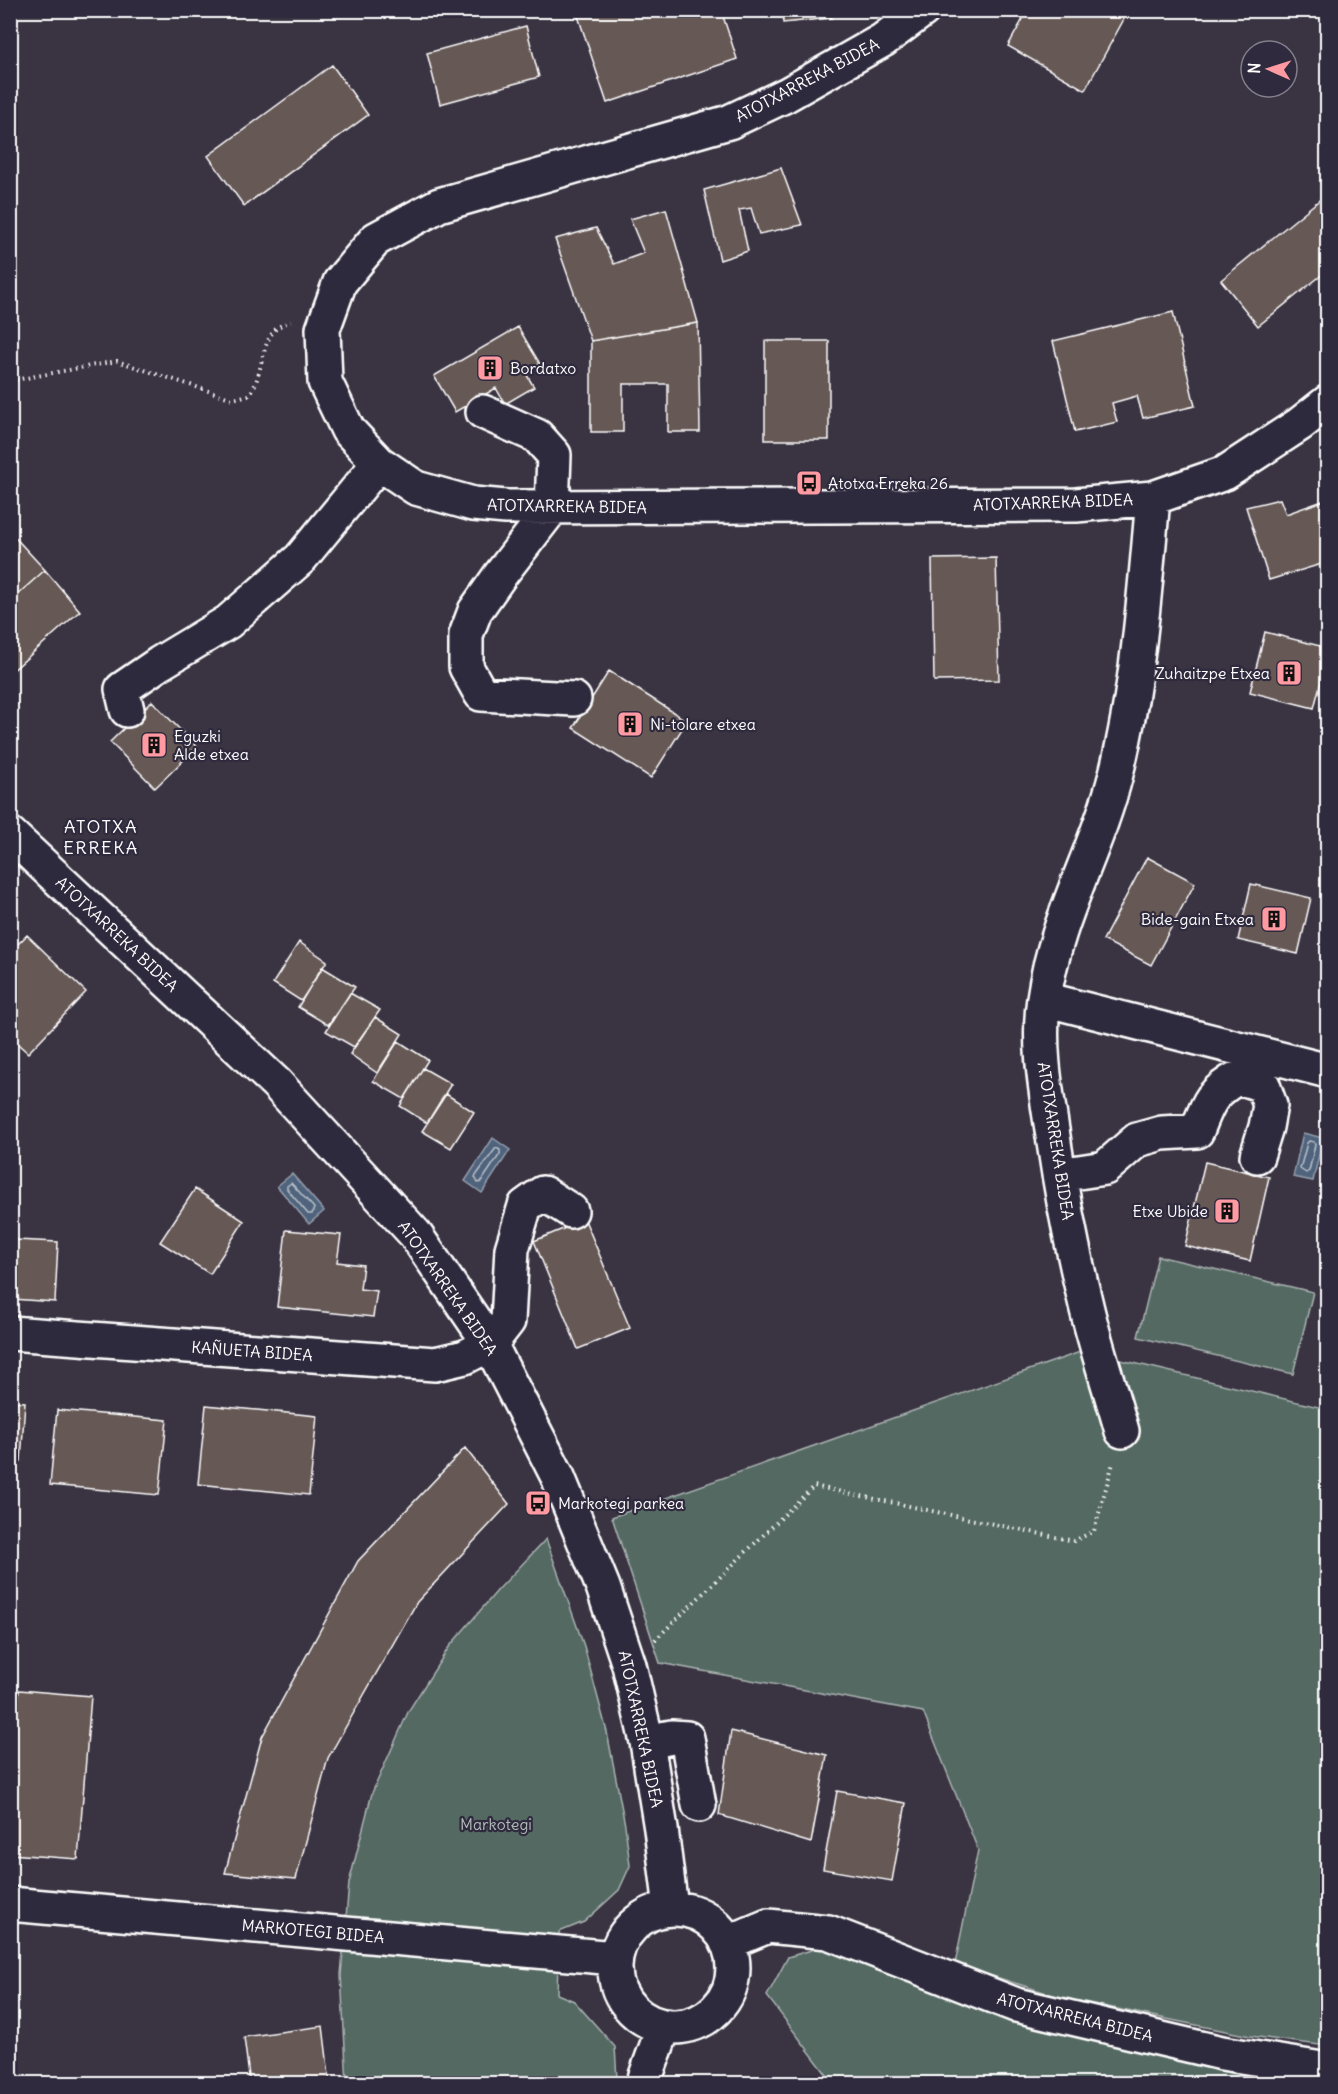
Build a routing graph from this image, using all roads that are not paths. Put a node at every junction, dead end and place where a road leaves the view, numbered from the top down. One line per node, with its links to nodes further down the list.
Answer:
1 (923, 10): 4 (street, ATOTXARREKA BIDEA)
2 (1328, 402): 5 (street, ATOTXARREKA BIDEA)
3 (483, 412): 6 (street)
4 (379, 463): 6 (street, ATOTXARREKA BIDEA); 8 (street)
5 (1153, 498): 6 (street, ATOTXARREKA BIDEA); 10 (street, ATOTXARREKA BIDEA)
6 (552, 508): 7 (street)
7 (574, 699)
8 (127, 710)
9 (10, 834): 16 (street, ATOTXARREKA BIDEA)
10 (1044, 999): 11 (street); 13 (street, ATOTXARREKA BIDEA)
11 (1328, 1071)
12 (1257, 1156): 13 (street)
13 (1059, 1174): 17 (street, ATOTXARREKA BIDEA)
14 (571, 1211): 16 (street)
15 (10, 1333): 16 (street, KAÑUETA BIDEA)
16 (490, 1344): 18 (street, ATOTXARREKA BIDEA)
17 (1122, 1431)
18 (647, 1742): 19 (street); 21 (street, ATOTXARREKA BIDEA)
19 (699, 1805)
20 (10, 1904): 23 (street, MARKOTEGI BIDEA)
21 (671, 1908): 22 (street); 23 (street)
22 (727, 1943): 24 (street); 25 (street, ATOTXARREKA BIDEA)
23 (615, 1958): 24 (street)
24 (664, 2026): 26 (street)
25 (1328, 2070)
26 (643, 2084)

